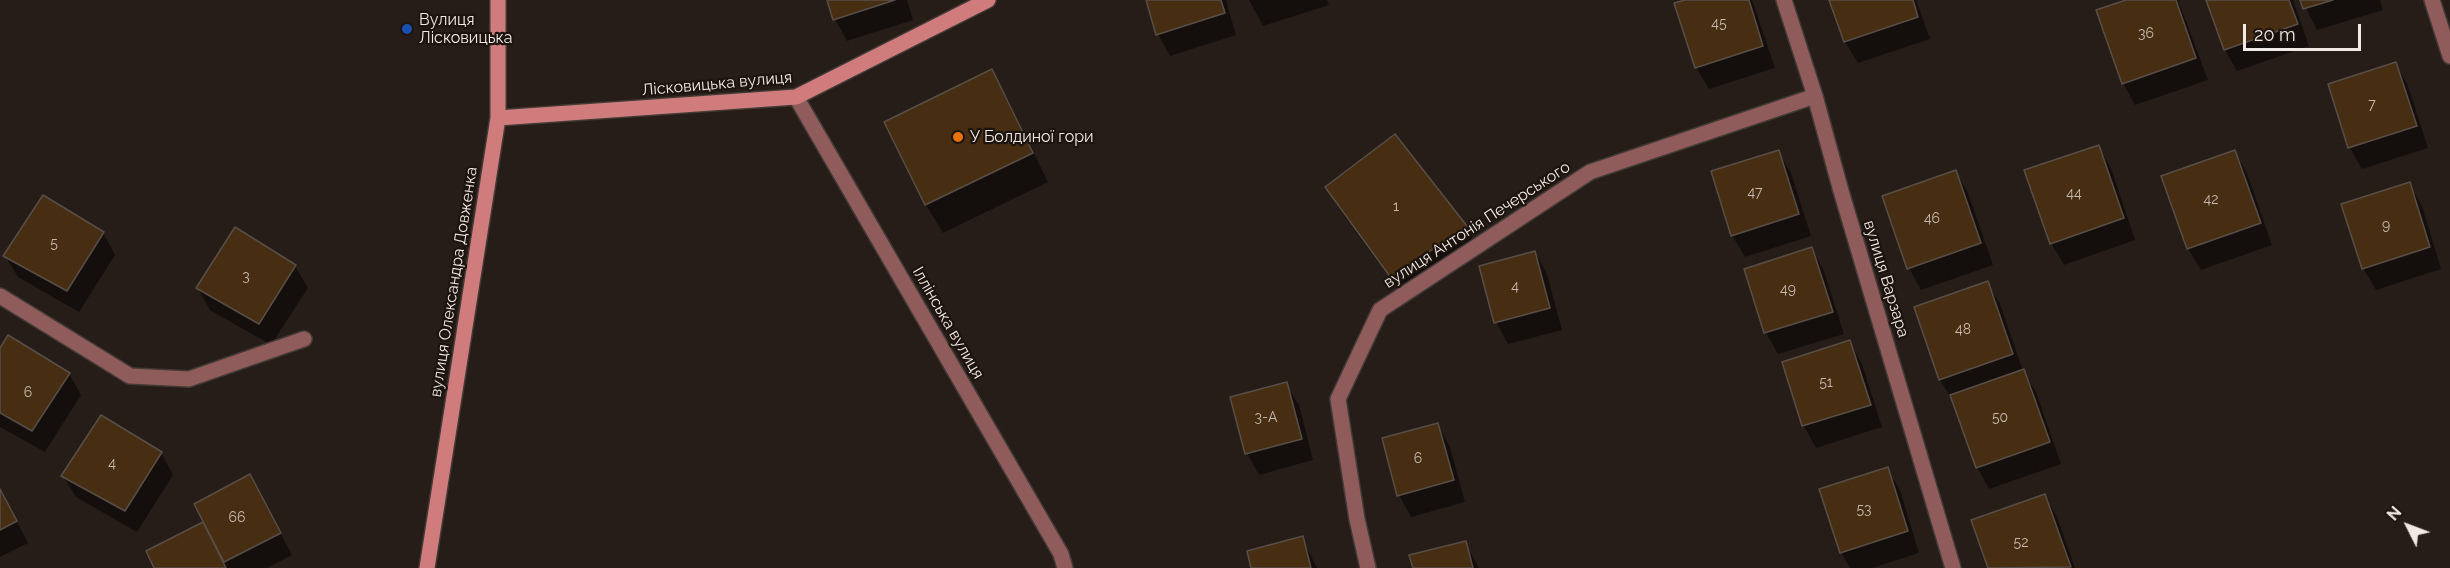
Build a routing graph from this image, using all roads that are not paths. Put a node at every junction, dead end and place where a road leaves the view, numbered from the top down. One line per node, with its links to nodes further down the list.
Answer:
1 (498, 0): 8 (main road, вулиця Олександра Довженка)
2 (988, 0): 7 (main road, Лісковицька вулиця)
3 (1784, 0): 6 (street, вулиця Варзара)
4 (2432, 0): 5 (street)
5 (2450, 56)
6 (1815, 96): 13 (street, вулиця Антонія Печерського); 14 (street, вулиця Варзара)
7 (796, 97): 8 (main road, Лісковицька вулиця); 12 (street, Іллінська вулиця)
8 (498, 118): 11 (main road, вулиця Олександра Довженка)
9 (0, 296): 10 (street)
10 (304, 339)
11 (427, 568)
12 (1065, 568)
13 (1368, 568)
14 (1953, 568)

